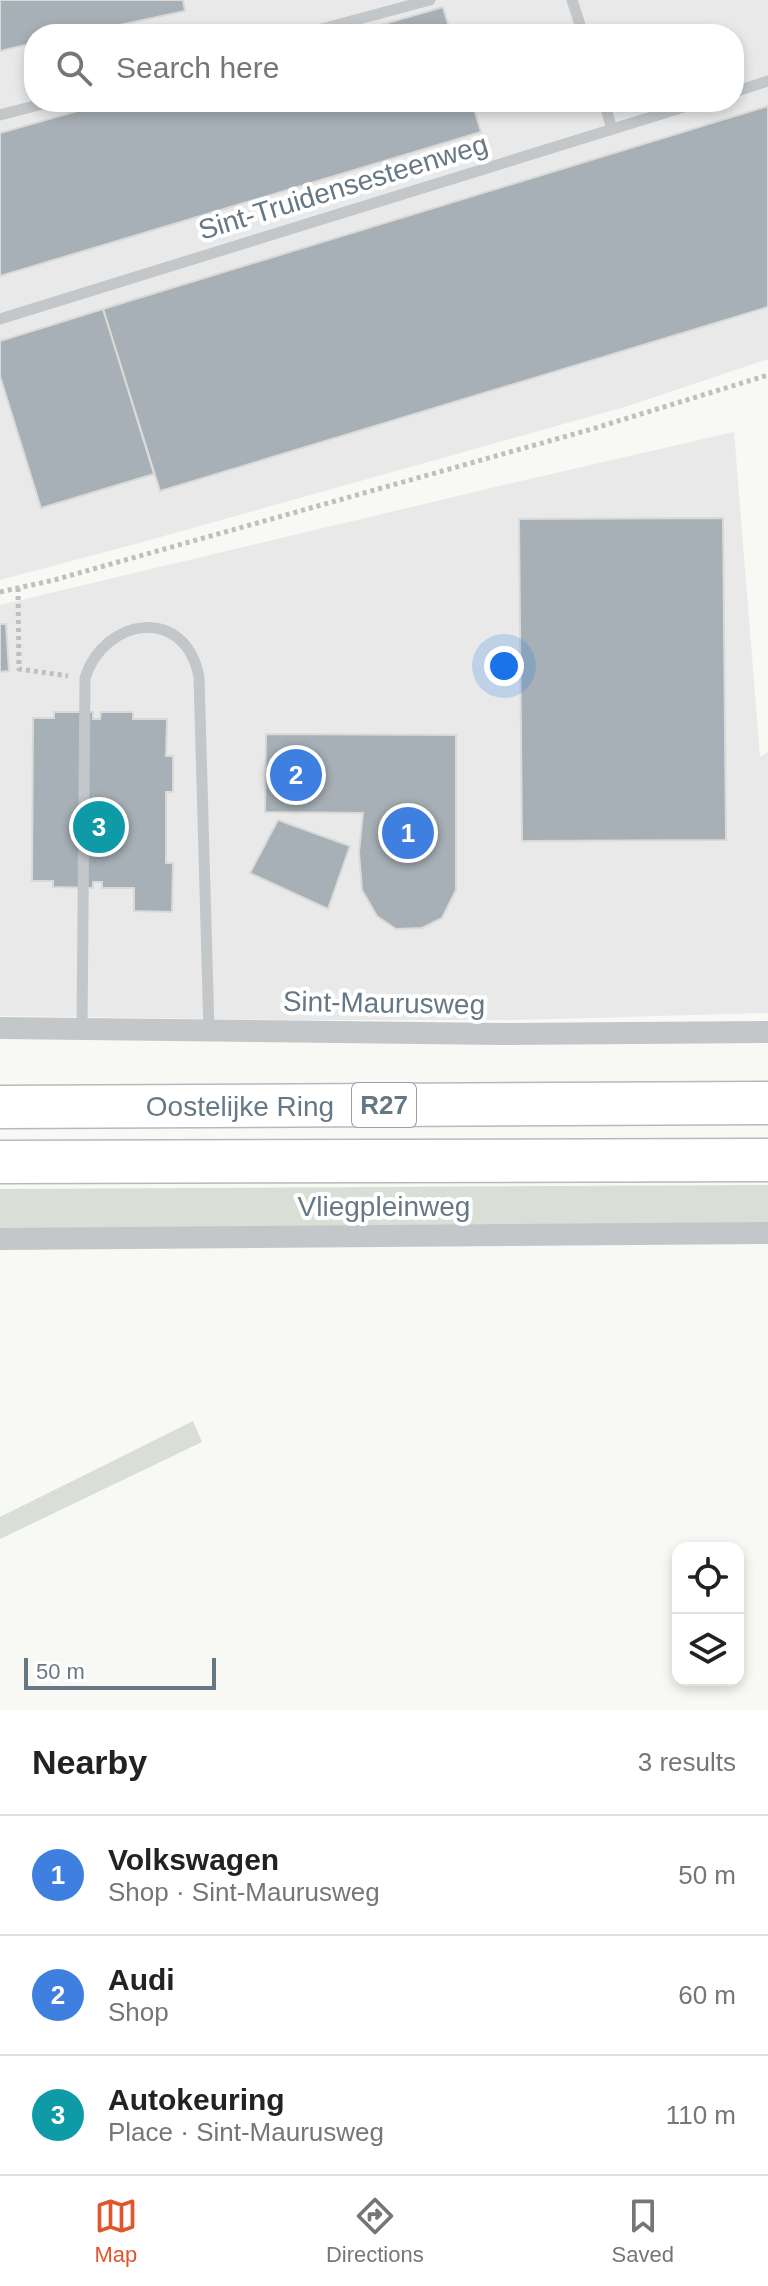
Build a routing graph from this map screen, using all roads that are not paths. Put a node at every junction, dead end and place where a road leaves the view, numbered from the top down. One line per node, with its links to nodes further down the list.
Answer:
1 (430, 0): 3 (lane)
2 (572, 0): 4 (lane)
3 (340, 24)
4 (580, 24)
5 (768, 81): 6 (lane)
6 (744, 89)
7 (24, 109): 10 (lane)
8 (607, 112): 11 (lane)
9 (667, 112): 11 (lane, Sint-Truidensesteenweg)
10 (0, 115)
11 (612, 129): 12 (lane, Sint-Truidensesteenweg)
12 (0, 319)
13 (0, 1028): 14 (street, Sint-Maurusweg)
14 (82, 1029): 15 (street, Sint-Maurusweg); 15 (lane)
15 (209, 1031): 16 (street, Sint-Maurusweg)
16 (768, 1032)
17 (768, 1103): 18 (highway, Oostelijke Ring / R27)
18 (0, 1107)
19 (768, 1160): 20 (highway, Oostelijke Ring / R27)
20 (0, 1162)
21 (768, 1233): 22 (street, Vliegpleinweg)
22 (0, 1239)

